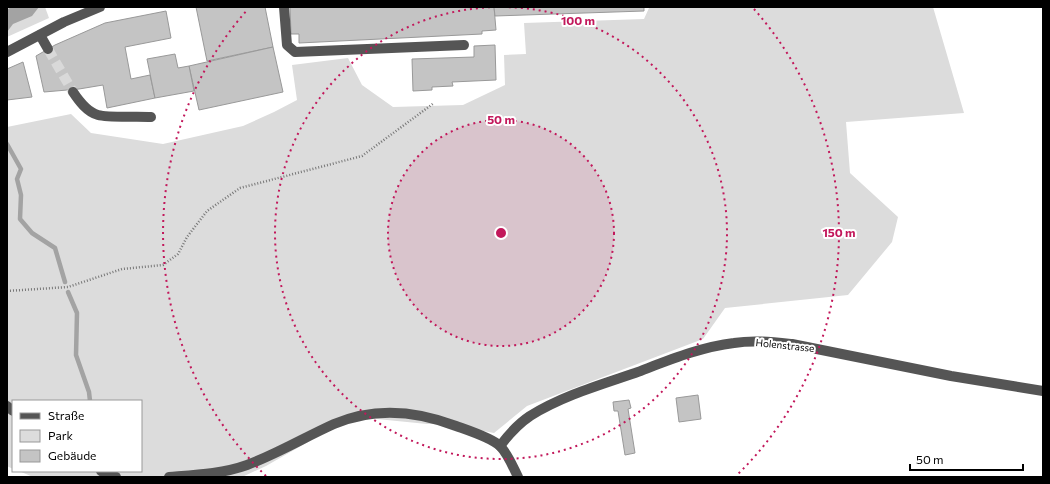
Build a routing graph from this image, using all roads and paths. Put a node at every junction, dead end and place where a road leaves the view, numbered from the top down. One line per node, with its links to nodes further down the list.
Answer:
1 (100, 7): 3 (street)
2 (284, 7): 4 (street)
3 (40, 35): 5 (street); 6 (street)
4 (464, 45)
5 (48, 49)
6 (7, 52)
7 (73, 92): 9 (street)
8 (434, 103): 10 (path)
9 (151, 117)
10 (7, 291)
11 (1043, 391): 12 (street, Holenstrasse)
12 (500, 446): 15 (street); 16 (street)
13 (104, 472): 14 (street)
14 (116, 477)
15 (169, 477)
16 (518, 477)

